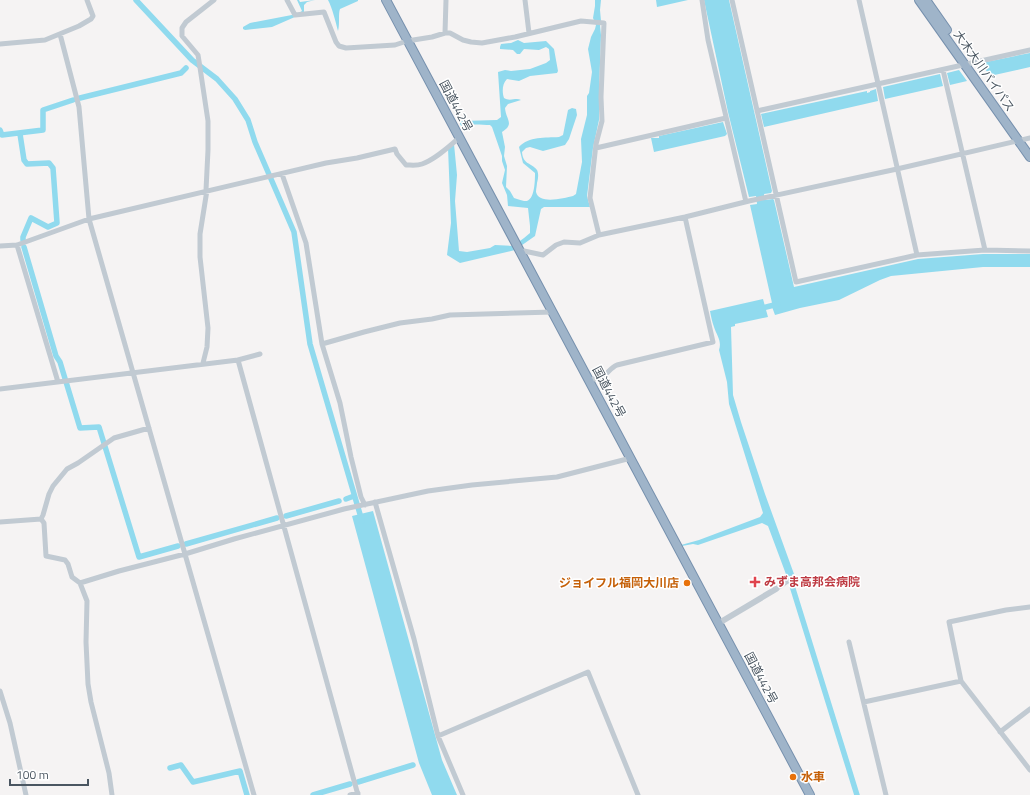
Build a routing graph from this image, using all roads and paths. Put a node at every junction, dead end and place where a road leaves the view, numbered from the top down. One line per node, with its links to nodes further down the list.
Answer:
1 (88, 0): 14 (street)
2 (214, 0): 31 (street)
3 (287, 0): 15 (street)
4 (386, 0): 15 (highway, 国道442号)
5 (446, 0): 12 (street)
6 (525, 0): 13 (street)
7 (702, 0): 22 (street)
8 (732, 0): 21 (street)
9 (859, 0): 20 (street)
10 (919, 0): 18 (highway, 大木大川バイパス)
11 (926, 0): 18 (highway, 大木大川バイパス)
12 (444, 33): 13 (street); 15 (street)
13 (529, 33): 26 (street)
14 (60, 34): 16 (street); 35 (street)
15 (407, 41): 23 (highway, 国道442号)
16 (0, 44)
17 (1030, 50): 18 (street)
18 (968, 64): 19 (street); 24 (highway, 大木大川バイパス)
19 (943, 70): 20 (street); 27 (street)
20 (878, 85): 21 (street); 29 (street)
21 (757, 111): 32 (street)
22 (726, 118): 26 (street); 33 (street)
23 (459, 138): 30 (street); 40 (highway, 国道442号)
24 (1024, 139): 25 (highway, 大木大川バイパス); 27 (street); 28 (highway, 大木大川バイパス)
25 (1030, 147)
26 (596, 148): 36 (street)
27 (962, 154): 29 (street); 39 (street)
28 (1030, 157)
29 (897, 169): 32 (street); 42 (street)
30 (282, 174): 31 (street); 44 (street)
31 (206, 190): 35 (street); 47 (street)
32 (775, 196): 33 (street); 42 (street)
33 (747, 202): 34 (street)
34 (686, 217): 36 (street); 49 (street)
35 (89, 219): 37 (street); 48 (street)
36 (599, 235): 40 (street)
37 (17, 245): 38 (street); 50 (street)
38 (0, 246)
39 (984, 250): 41 (street); 42 (street)
40 (519, 251): 43 (highway, 国道442号)
41 (1030, 251)
42 (917, 256)
43 (553, 312): 44 (street); 49 (highway, 国道442号)
44 (322, 344): 55 (street)
45 (260, 354): 46 (street)
46 (238, 360): 47 (street); 58 (street)
47 (203, 363): 48 (street)
48 (133, 372): 50 (street); 52 (street)
49 (589, 380): 53 (highway, 国道442号)
50 (60, 382): 51 (street)
51 (0, 389)
52 (149, 428): 56 (street); 59 (street)
53 (631, 458): 54 (street); 64 (highway, 国道442号)
54 (375, 502): 55 (street); 71 (street)
55 (364, 505): 58 (street)
56 (41, 519): 57 (street); 61 (street)
57 (0, 522)
58 (284, 526): 59 (street); 73 (street)
59 (185, 554): 61 (street); 76 (street)
60 (792, 578): 62 (street)
61 (80, 583): 75 (street)
62 (776, 589): 64 (street)
63 (1030, 607): 66 (street)
64 (719, 623): 80 (highway, 国道442号)
65 (850, 642): 68 (street)
66 (961, 681): 68 (street); 70 (street)
67 (0, 691): 74 (street)
68 (864, 702): 81 (street)
69 (1030, 709): 70 (street)
70 (1000, 732): 72 (street)
71 (438, 736): 78 (street); 79 (street)
72 (1030, 770)
73 (358, 794): 77 (street)
74 (26, 795)
75 (112, 795)
76 (254, 795)
77 (350, 795)
78 (463, 795)
79 (638, 795)
80 (810, 795)
81 (886, 795)

